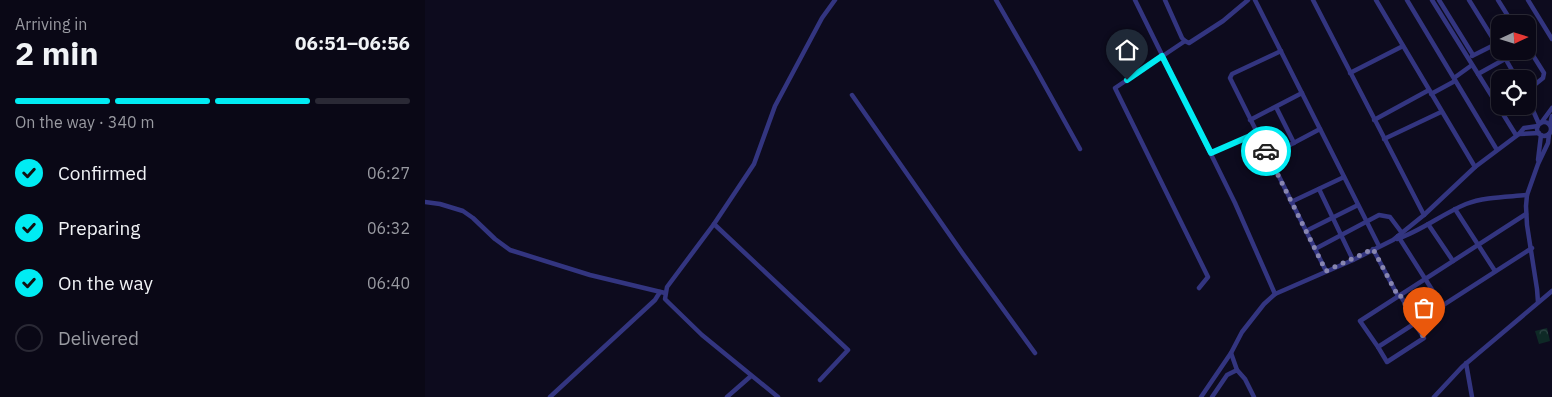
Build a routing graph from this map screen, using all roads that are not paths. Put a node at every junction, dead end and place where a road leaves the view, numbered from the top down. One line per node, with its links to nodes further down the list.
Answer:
1 (835, 0): 67 (street)
2 (996, 0): 50 (street)
3 (1135, 0): 23 (street)
4 (1165, 0): 18 (street)
5 (1248, 0): 18 (street)
6 (1255, 0): 21 (street)
7 (1313, 0): 28 (street)
8 (1376, 0): 19 (street)
9 (1407, 0): 30 (street)
10 (1432, 0): 24 (street)
11 (1439, 0): 22 (street)
12 (1469, 0): 16 (street)
13 (1498, 0): 15 (street)
14 (1528, 0): 17 (street)
15 (1507, 15)
16 (1491, 33)
17 (1552, 39)
18 (1185, 41): 23 (street)
19 (1403, 46): 28 (street); 32 (street)
20 (1491, 46): 22 (street)
21 (1281, 51): 33 (street); 40 (street)
22 (1473, 55): 24 (street)
23 (1162, 56): 52 (street); 82 (street)
24 (1467, 58): 27 (street)
25 (1502, 60): 29 (street)
26 (1536, 60): 31 (street)
27 (1472, 65): 29 (street); 30 (street)
28 (1350, 72): 41 (street)
29 (1478, 74): 47 (street)
30 (1455, 79): 32 (street); 51 (street)
31 (1536, 84)
32 (1430, 92): 37 (street); 41 (street)
33 (1302, 93): 35 (street); 43 (street)
34 (852, 95): 91 (street)
35 (1277, 107): 40 (street); 49 (street)
36 (1552, 108): 42 (street)
37 (1441, 112): 48 (street); 55 (street)
38 (1536, 115): 42 (street)
39 (1552, 116): 44 (street)
40 (1250, 120): 45 (street)
41 (1374, 120): 48 (street)
42 (1540, 124): 44 (street); 46 (street); 47 (street)
43 (1319, 129): 49 (street); 56 (street)
44 (1551, 129): 46 (street); 54 (street)
45 (1257, 133): 52 (street); 53 (street)
46 (1540, 134): 47 (street); 54 (street)
47 (1517, 135): 51 (street)
48 (1384, 139): 64 (street)
49 (1294, 143): 53 (street)
50 (1080, 149)
51 (1497, 150): 55 (street)
52 (1211, 153): 85 (street)
53 (1269, 156): 60 (street)
54 (1538, 164): 58 (street)
55 (1475, 167): 64 (street)
56 (1343, 177): 57 (street); 61 (street)
57 (1319, 189): 60 (street); 65 (street)
58 (1527, 195): 62 (street); 63 (street)
59 (425, 202): 84 (street)
60 (1291, 202): 69 (street)
61 (1358, 205): 65 (street); 66 (street)
62 (1455, 209): 68 (street); 72 (street)
63 (1526, 214): 72 (street); 74 (street)
64 (1424, 215): 71 (street)
65 (1333, 218): 69 (street); 70 (street)
66 (1367, 223): 70 (street); 71 (street); 73 (street)
67 (714, 224): 84 (street); 96 (street)
68 (1428, 224): 71 (street); 78 (street)
69 (1306, 231): 75 (street)
70 (1341, 236): 75 (street); 77 (street)
71 (1400, 236): 73 (street); 81 (street)
72 (1478, 244): 78 (street); 80 (street)
73 (1379, 246): 76 (street)
74 (1532, 248): 80 (street); 87 (street)
75 (1315, 249): 79 (street)
76 (1373, 249): 77 (street); 86 (street)
77 (1353, 260): 79 (street)
78 (1453, 261): 81 (street)
79 (1326, 271): 85 (street)
80 (1495, 271): 88 (street)
81 (1425, 279): 86 (street); 88 (street)
82 (1199, 288)
83 (1552, 291): 87 (street)
84 (663, 292): 95 (street); 97 (street)
85 (1275, 294): 92 (street)
86 (1399, 296): 89 (street); 90 (street)
87 (1538, 302): 93 (street)
88 (1443, 306): 89 (street)
89 (1416, 324): 90 (street); 90 (street)
90 (1378, 347)
91 (1035, 353)
92 (1231, 353): 94 (street); 100 (street)
93 (1466, 363): 103 (street); 104 (street)
94 (1237, 370): 101 (street); 102 (street)
95 (751, 376): 98 (street); 99 (street)
96 (820, 380)
97 (550, 397)
98 (727, 397)
99 (778, 397)
100 (1201, 397)
101 (1212, 397)
102 (1254, 397)
103 (1434, 397)
104 (1472, 397)

